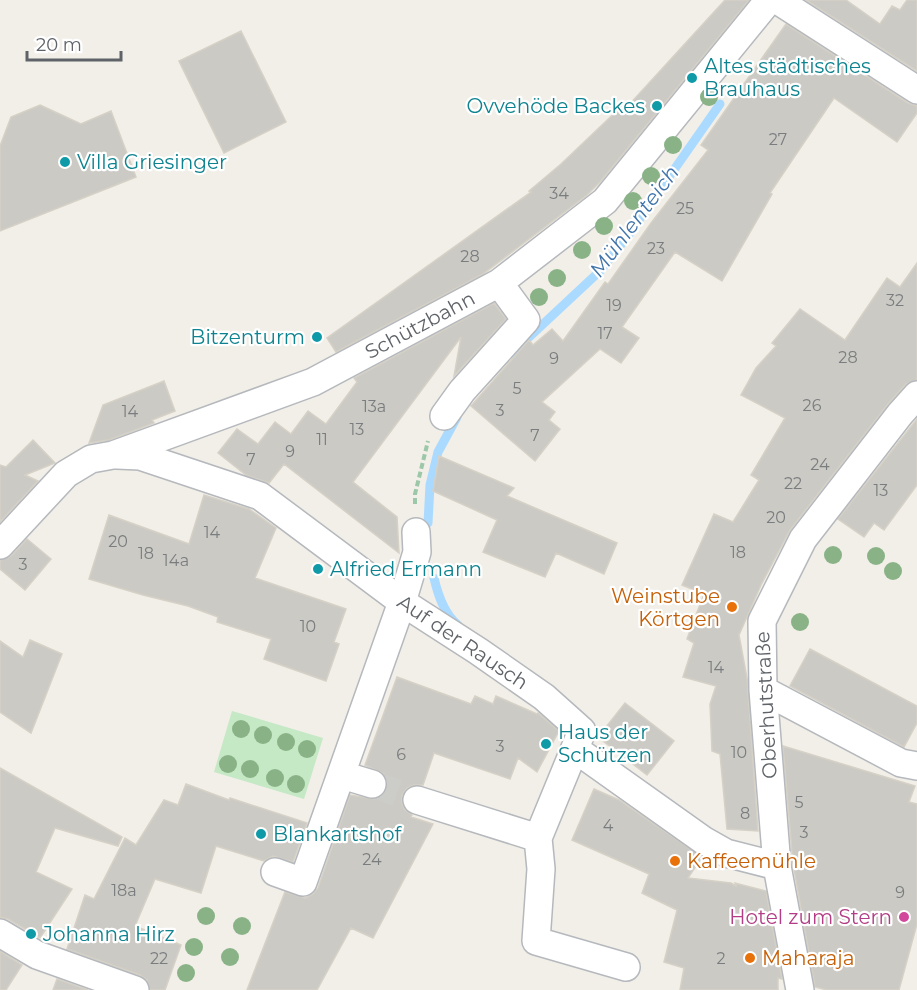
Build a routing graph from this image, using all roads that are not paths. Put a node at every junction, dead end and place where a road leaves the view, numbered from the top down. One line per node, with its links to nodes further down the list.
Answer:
1 (769, 0): 4 (street, Schützbahn)
2 (777, 0): 3 (street)
3 (917, 90)
4 (499, 283): 6 (street); 7 (street, Schützbahn)
5 (917, 395): 11 (street, Oberhutstraße)
6 (444, 416)
7 (113, 455): 9 (street, Schützbahn); 10 (street, Auf der Rausch)
8 (416, 531): 10 (street)
9 (0, 545)
10 (402, 602): 12 (street, Auf der Rausch); 14 (street)
11 (763, 690): 13 (street); 18 (street, Oberhutstraße)
12 (575, 749): 17 (street); 18 (street)
13 (917, 766)
14 (342, 775): 15 (street); 19 (street)
15 (372, 784)
16 (417, 800): 17 (street)
17 (538, 838): 21 (street)
18 (777, 866): 22 (street, Oberhutstraße)
19 (275, 872)
20 (0, 933): 23 (street)
21 (626, 966)
22 (800, 989)
23 (135, 990)

